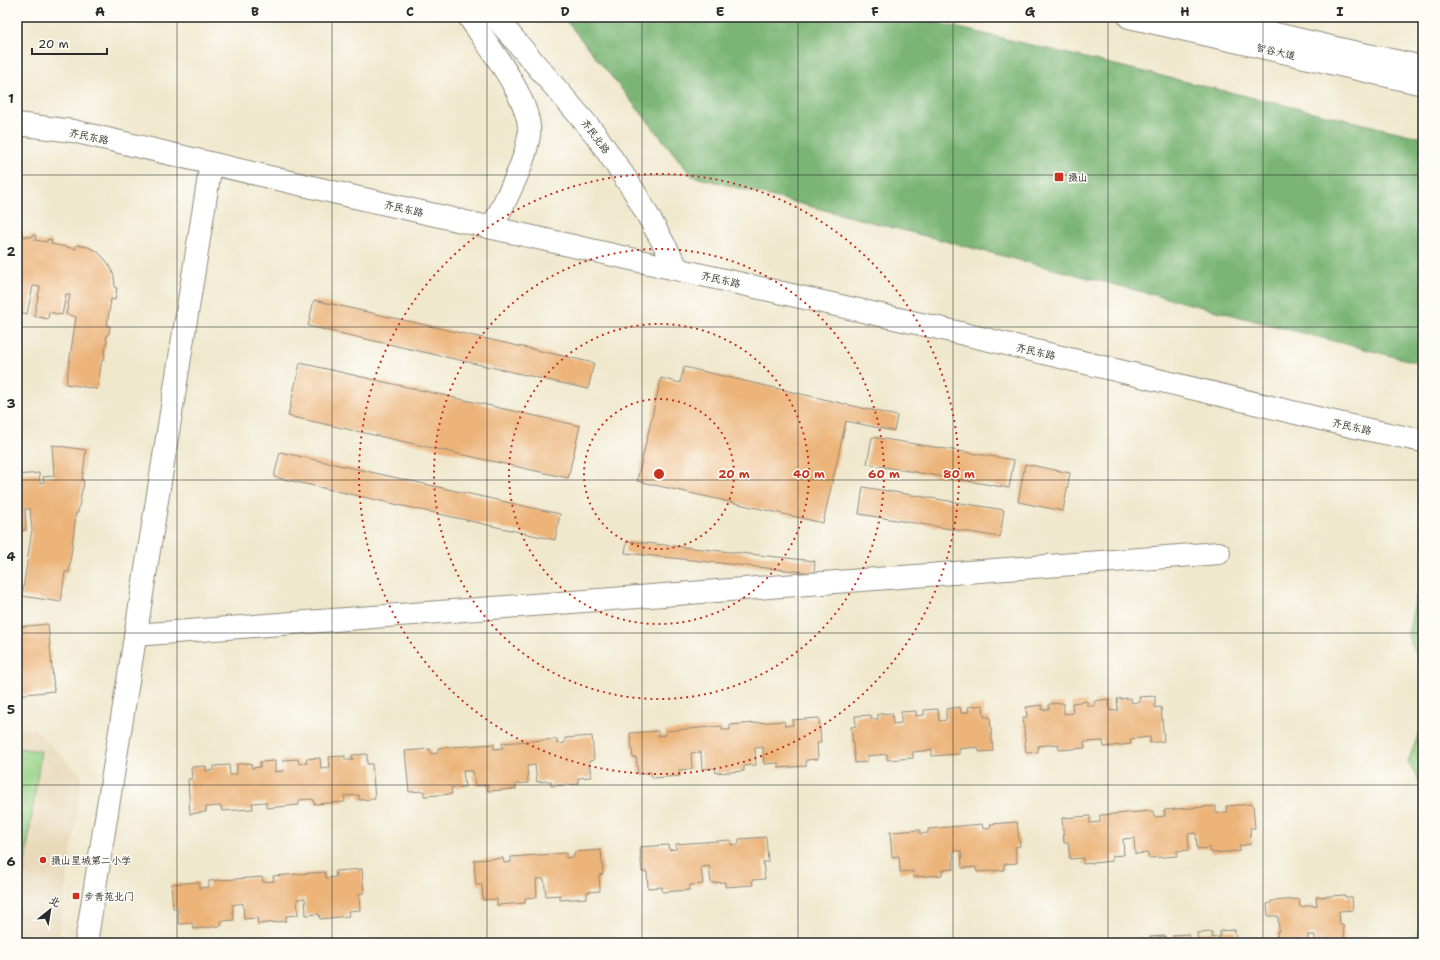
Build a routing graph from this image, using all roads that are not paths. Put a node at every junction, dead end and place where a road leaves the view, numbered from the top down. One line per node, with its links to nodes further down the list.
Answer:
1 (469, 17): 11 (main road)
2 (495, 17): 12 (main road, 齐民北路)
3 (1129, 17): 8 (main road, 智谷大道)
4 (1203, 17): 5 (main road, 智谷大道)
5 (1344, 50): 6 (main road, 智谷大道); 7 (main road)
6 (1423, 67)
7 (1423, 75)
8 (1423, 84)
9 (17, 124): 10 (main road, 齐民东路)
10 (211, 164): 11 (main road, 齐民东路); 15 (main road)
11 (492, 228): 12 (main road, 齐民东路)
12 (678, 269): 13 (main road, 齐民东路)
13 (1423, 441)
14 (1219, 553): 15 (main road)
15 (135, 634): 16 (main road)
16 (86, 943)

